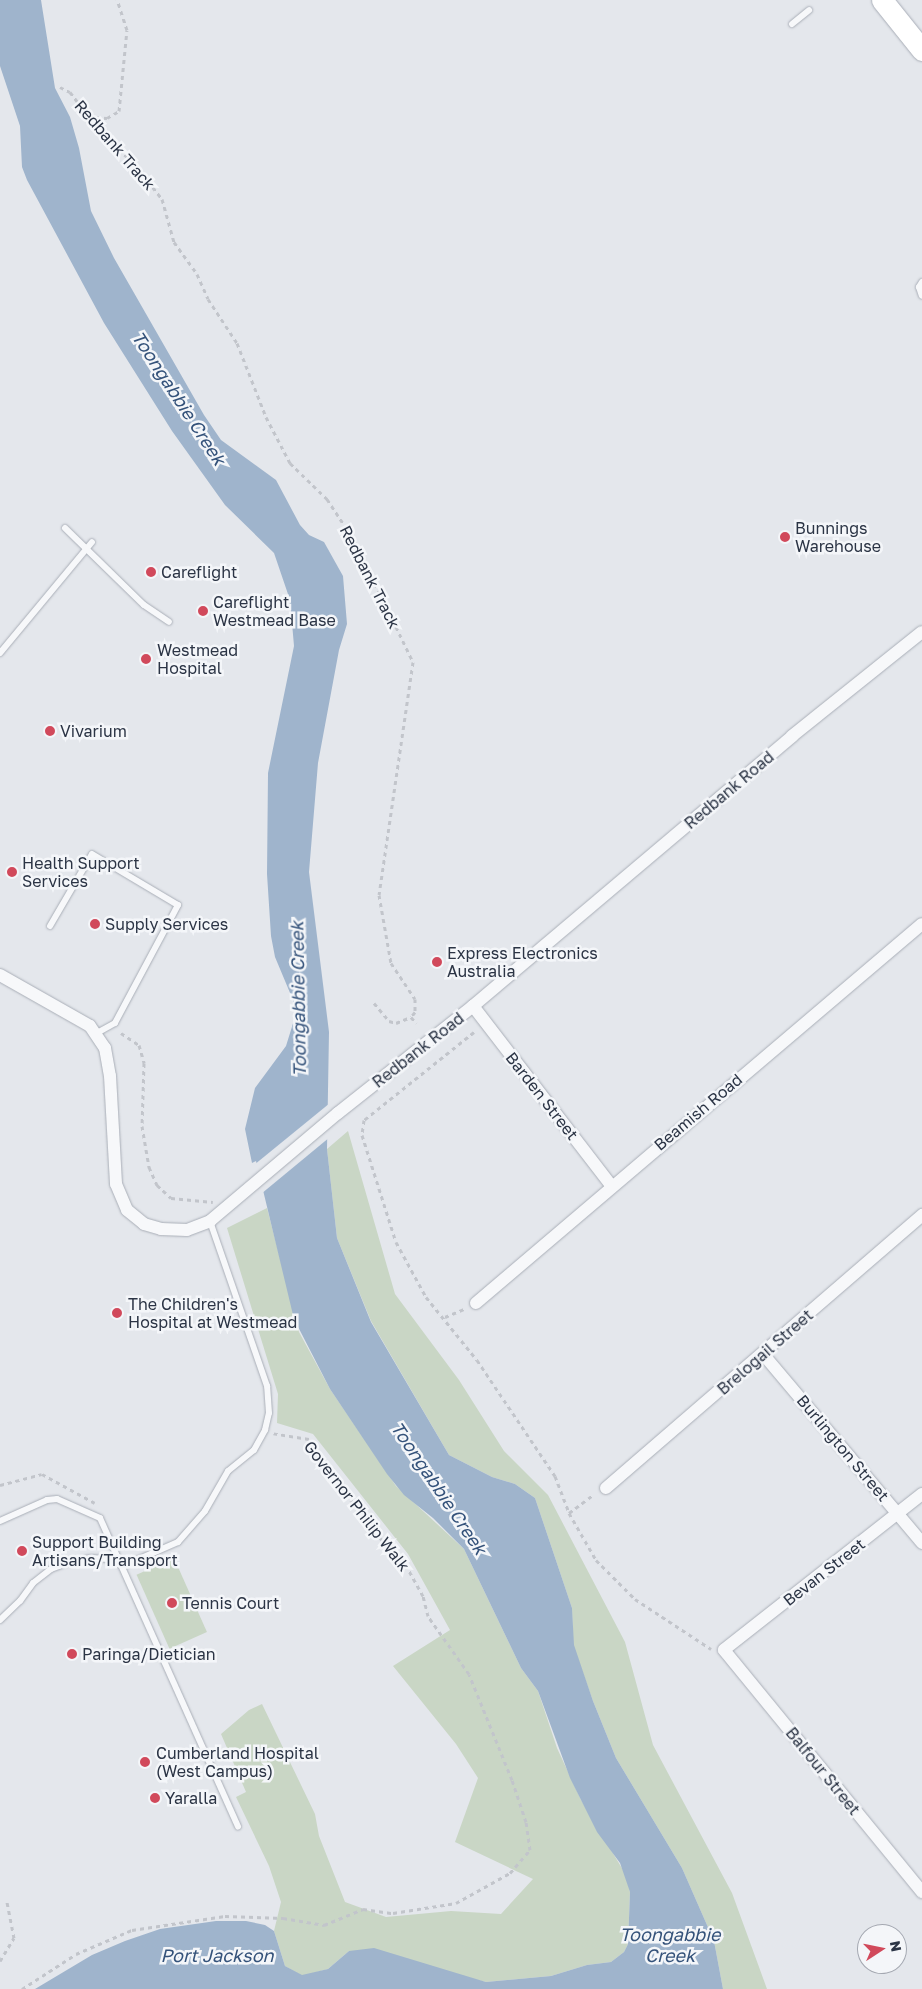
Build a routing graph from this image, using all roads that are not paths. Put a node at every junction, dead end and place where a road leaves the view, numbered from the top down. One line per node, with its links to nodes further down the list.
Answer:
1 (882, 0): 4 (highway)
2 (809, 10): 3 (lane)
3 (792, 24)
4 (922, 50)
5 (922, 282): 6 (lane)
6 (922, 296)
7 (65, 528): 8 (lane)
8 (90, 545): 9 (lane); 11 (lane)
9 (169, 622)
10 (922, 632): 15 (street, Redbank Road)
11 (0, 653)
12 (922, 924): 17 (street, Beamish Road)
13 (50, 926): 16 (lane)
14 (0, 975): 16 (street, Redbank Road)
15 (473, 1006): 17 (street, Barden Street); 19 (street, Redbank Road)
16 (96, 1034): 19 (street, Redbank Road)
17 (611, 1185): 20 (street, Beamish Road)
18 (922, 1215): 21 (street, Brelogail Street)
19 (210, 1221): 27 (lane)
20 (476, 1303)
21 (763, 1354): 22 (street, Brelogail Street); 24 (street, Burlington Street)
22 (606, 1488)
23 (922, 1494): 24 (street, Bevan Street)
24 (898, 1514): 26 (street, Burlington Street); 29 (street, Bevan Street)
25 (0, 1520): 27 (lane)
26 (922, 1543)
27 (123, 1566): 28 (lane); 30 (lane)
28 (0, 1620)
29 (724, 1650): 31 (street, Balfour Street)
30 (238, 1826)
31 (922, 1892)

